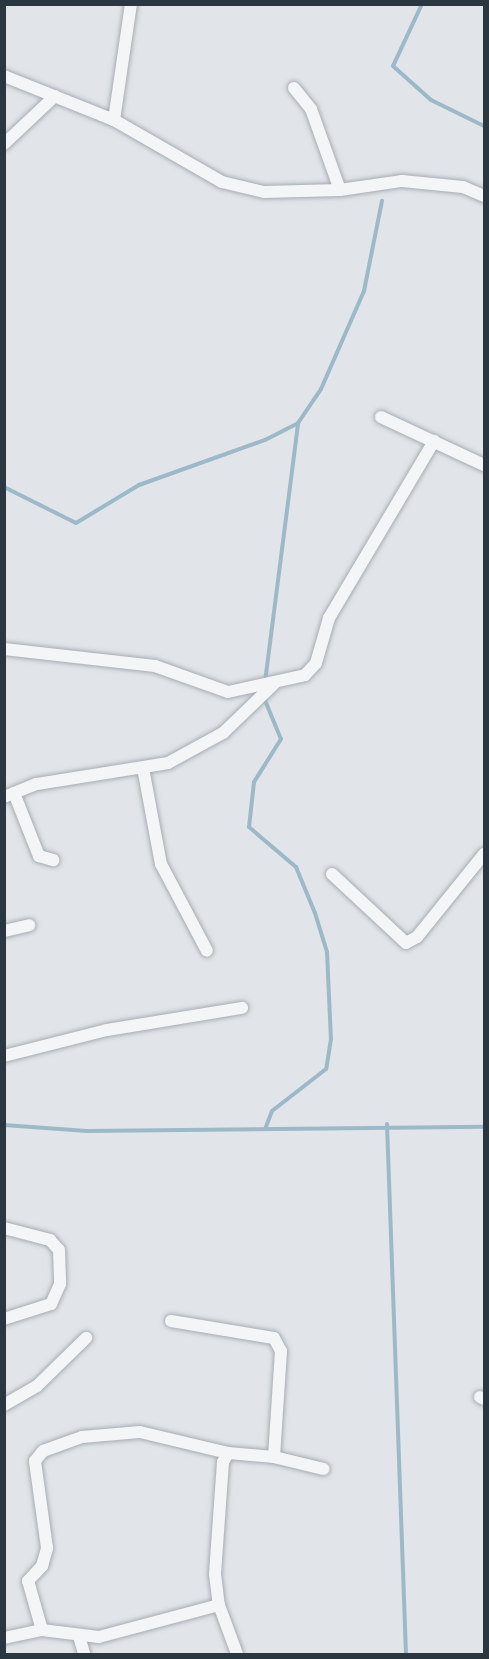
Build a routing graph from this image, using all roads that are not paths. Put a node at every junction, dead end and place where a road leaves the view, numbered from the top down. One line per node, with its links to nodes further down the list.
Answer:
1 (131, 4): 5 (street)
2 (4, 76): 4 (street)
3 (294, 88): 7 (street)
4 (55, 96): 5 (street); 6 (street)
5 (114, 120): 7 (street)
6 (4, 144)
7 (340, 190): 8 (street)
8 (484, 196)
9 (381, 417): 10 (street)
10 (434, 441): 11 (street); 13 (street)
11 (484, 465)
12 (4, 650): 13 (street)
13 (273, 684): 14 (street)
14 (143, 768): 15 (street); 21 (street)
15 (9, 795): 17 (street)
16 (484, 854): 18 (street)
17 (53, 860)
18 (332, 874)
19 (29, 925): 20 (street)
20 (4, 931)
21 (207, 951)
22 (242, 1008): 23 (street)
23 (4, 1056)
24 (4, 1228): 25 (street)
25 (4, 1318)
26 (171, 1321): 30 (street)
27 (86, 1338): 28 (street)
28 (4, 1405)
29 (228, 1453): 30 (street); 32 (street); 33 (street)
30 (274, 1457): 31 (street)
31 (324, 1469)
32 (219, 1605): 34 (street); 37 (street)
33 (42, 1630): 34 (street); 35 (street)
34 (79, 1636): 36 (street)
35 (4, 1638)
36 (84, 1654)
37 (237, 1654)

